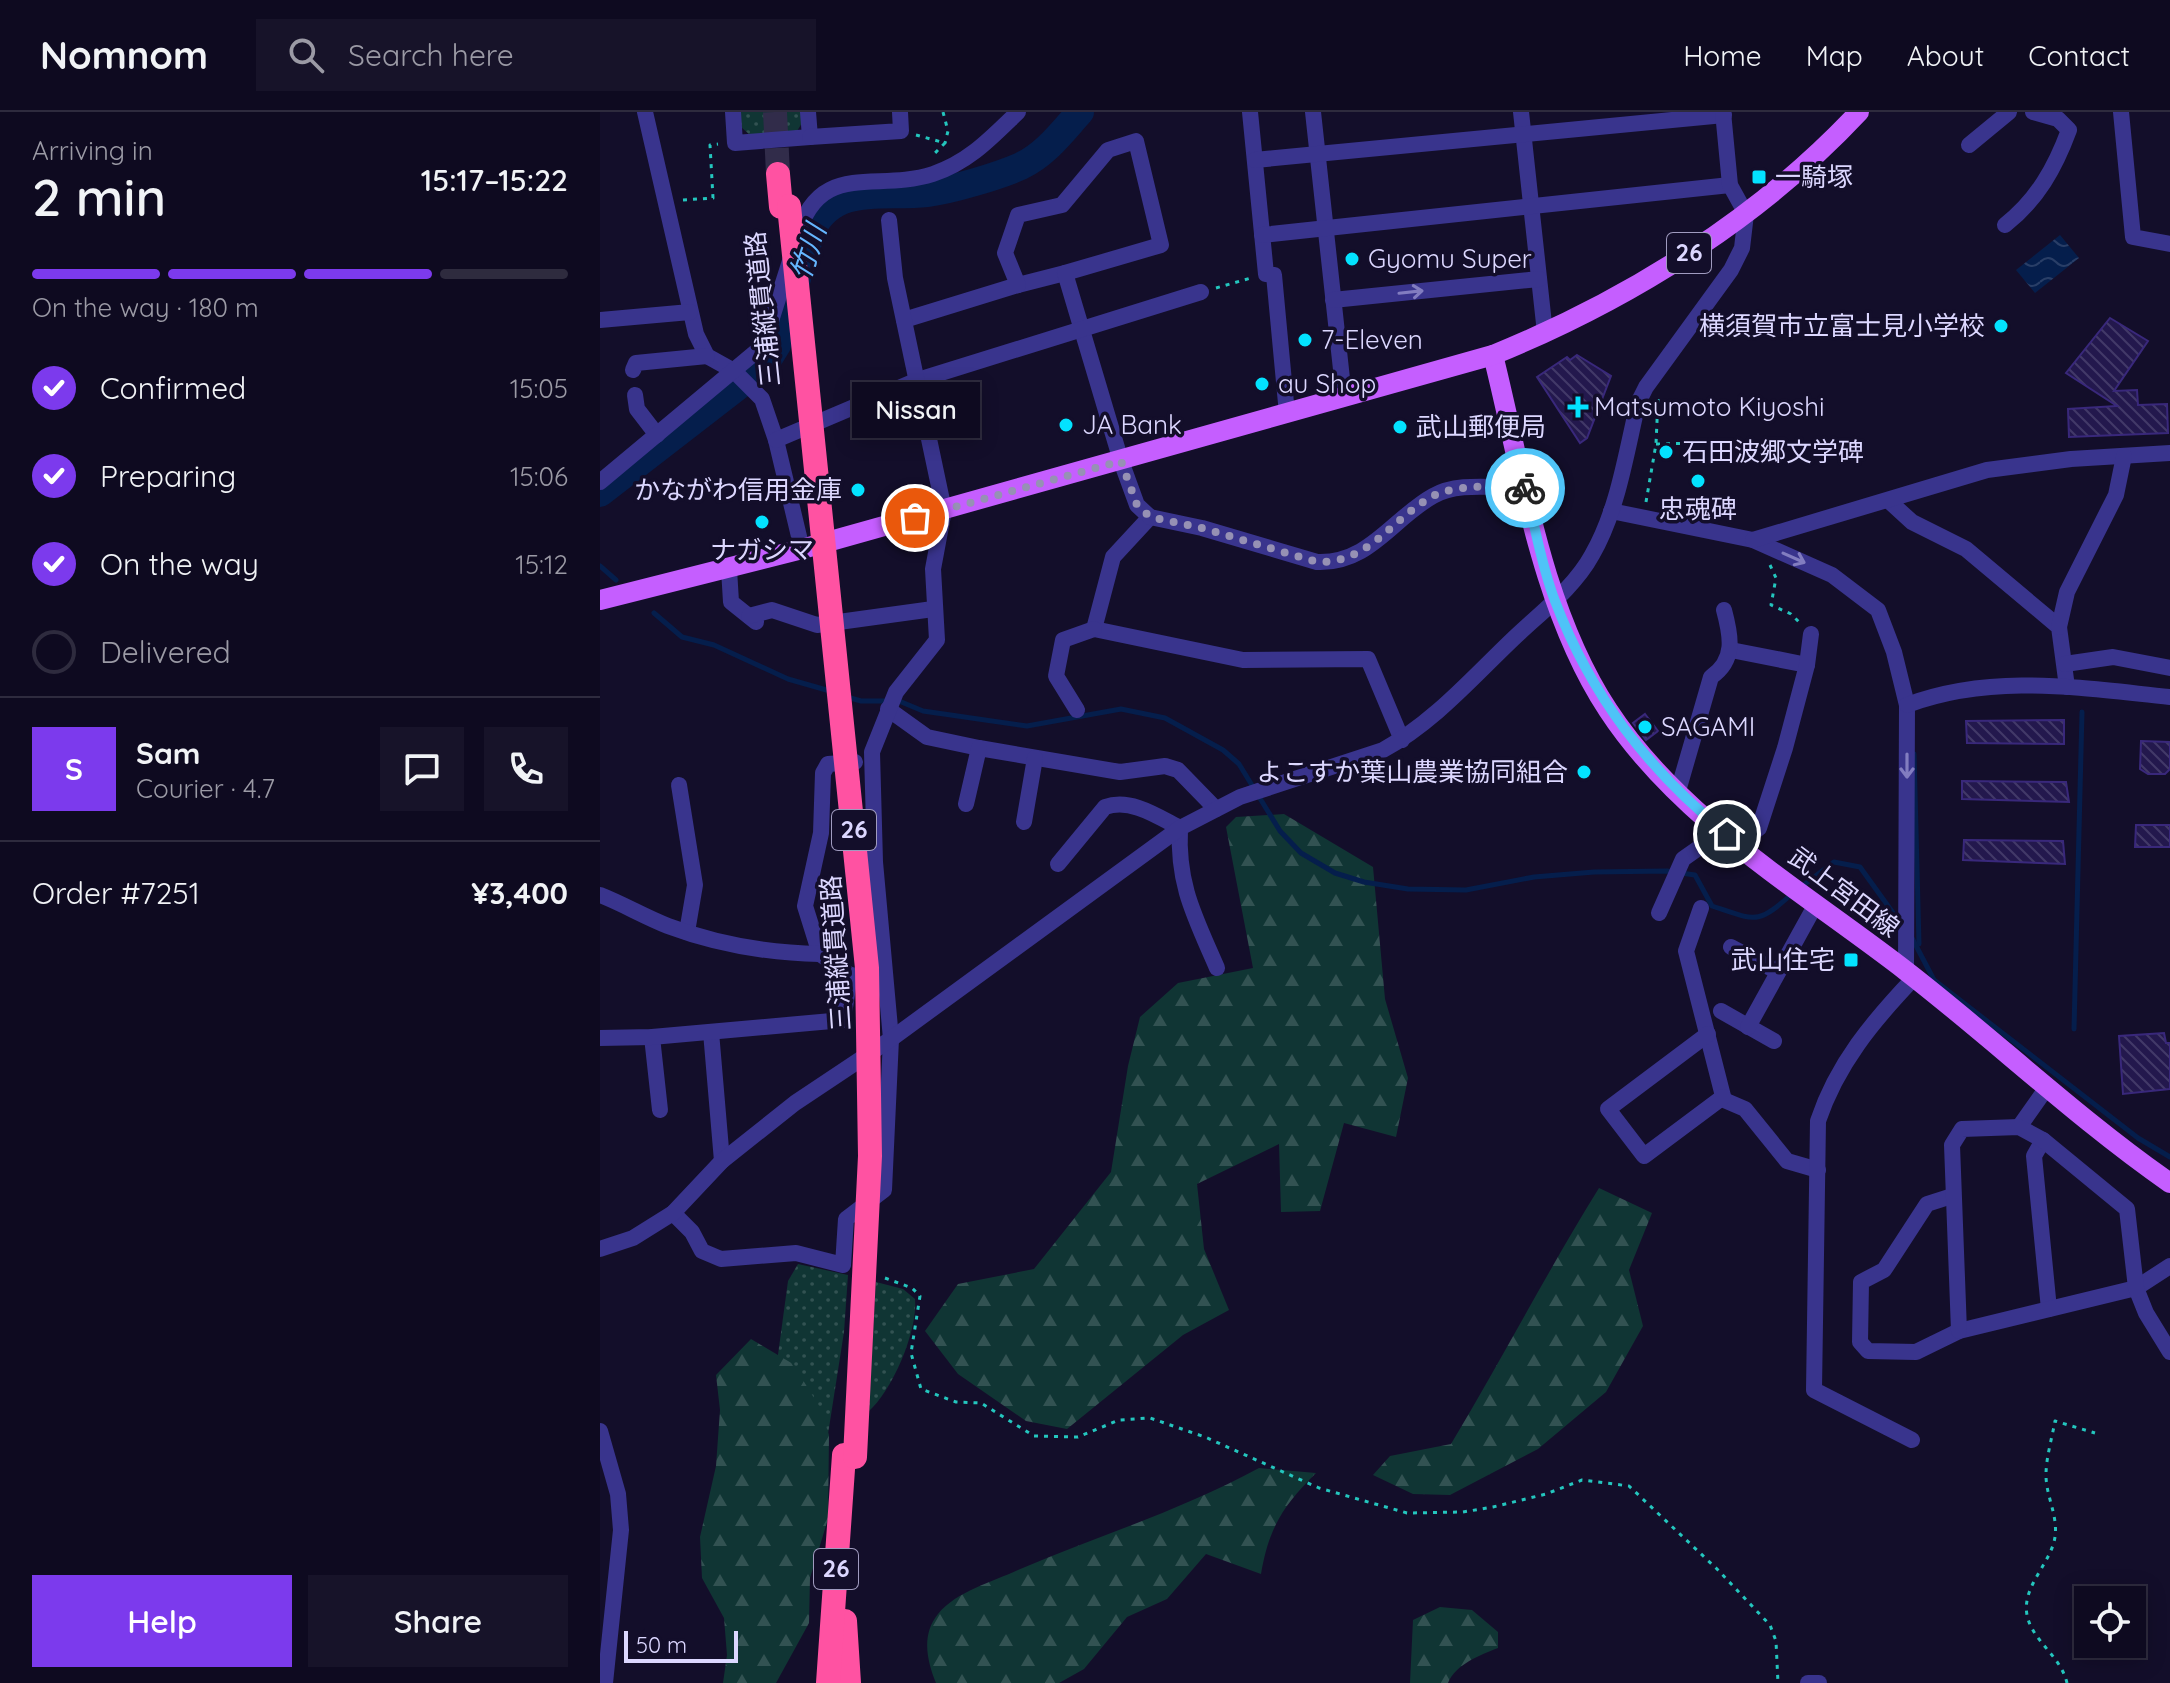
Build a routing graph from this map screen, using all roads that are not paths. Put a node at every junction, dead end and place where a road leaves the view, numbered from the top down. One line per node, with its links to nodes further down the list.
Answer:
1 (645, 112): 33 (street)
2 (733, 112): 15 (street)
3 (808, 112): 15 (street)
4 (900, 112): 15 (street)
5 (1018, 112): 41 (street)
6 (1250, 112): 18 (street)
7 (1313, 112): 17 (street)
8 (1521, 112): 14 (street)
9 (1859, 112): 22 (main road, 26)
10 (2009, 112): 16 (street)
11 (2033, 112): 24 (street)
12 (2121, 112): 27 (street)
13 (1724, 114): 14 (street); 20 (street)
14 (1524, 134): 17 (street); 21 (street)
15 (810, 137)
16 (1969, 145)
17 (1317, 154): 18 (street); 25 (street)
18 (1255, 160): 26 (street)
19 (782, 174): 128 (highway, 三浦縦貫道路 / 26, bridge)
20 (1730, 185): 21 (street); 22 (street)
21 (1531, 206): 25 (street); 29 (street)
22 (1746, 214): 37 (main road, 26); 55 (street)
23 (889, 220): 35 (street)
24 (2005, 225)
25 (1325, 227): 26 (street); 32 (street)
26 (1262, 235): 45 (street)
27 (2170, 244)
28 (1065, 273): 30 (street); 30 (street); 36 (street)
29 (1539, 279): 32 (street, one-way to 29); 37 (street)
30 (1018, 285): 35 (street)
31 (1201, 292): 36 (street)
32 (1333, 300): 44 (street)
33 (690, 312): 34 (street); 39 (street)
34 (600, 320)
35 (904, 320): 42 (street)
36 (1081, 327): 42 (street); 50 (street)
37 (1545, 333): 38 (main road, 26)
38 (1493, 355): 44 (main road, 26); 52 (main road, 武上宮田線)
39 (707, 356): 40 (street); 41 (street)
40 (633, 370)
41 (734, 371): 46 (street); 47 (street)
42 (915, 381): 47 (street); 54 (street)
43 (635, 395): 46 (street)
44 (1344, 397): 45 (main road, 26)
45 (1287, 414): 50 (main road, 26)
46 (657, 435): 51 (street)
47 (776, 440): 58 (street)
48 (2170, 453): 49 (street)
49 (2124, 456): 53 (street); 64 (street)
50 (1121, 461): 54 (main road, 26); 56 (street)
51 (600, 482)
52 (1525, 487): 56 (street); 61 (main road, 武上宮田線)
53 (1889, 501): 57 (street); 64 (street)
54 (944, 510): 58 (main road, 26); 62 (street)
55 (1611, 511): 57 (street); 61 (street)
56 (1150, 517): 65 (street)
57 (1756, 541): 73 (street, one-way to 73)
58 (802, 549): 59 (main road, 26)
59 (729, 569): 60 (main road, 26); 62 (street)
60 (600, 600)
61 (1554, 600): 76 (street); 81 (main road, 武上宮田線)
62 (933, 609): 74 (street)
63 (1724, 610): 67 (street)
64 (2059, 627): 68 (street)
65 (1094, 629): 75 (street); 76 (street)
66 (1811, 634): 69 (street)
67 (1731, 650): 69 (street); 81 (street)
68 (2065, 664): 70 (street); 71 (street)
69 (1807, 665): 87 (street)
70 (2170, 668)
71 (2067, 687): 72 (street); 73 (street)
72 (2170, 697)
73 (1907, 705): 99 (street, one-way to 99)
74 (888, 709): 77 (street); 79 (street)
75 (1077, 710)
76 (1402, 740): 83 (street)
77 (979, 748): 78 (street); 82 (street)
78 (1035, 758): 83 (street); 84 (street)
79 (871, 760): 95 (street); 100 (street)
80 (679, 785): 93 (street)
81 (1678, 791): 85 (main road, 武上宮田線)
82 (966, 804)
83 (1216, 809): 86 (street)
84 (1024, 822)
85 (1715, 824): 87 (main road, 武上宮田線); 92 (street)
86 (1180, 828): 88 (street); 96 (street); 107 (street)
87 (1739, 844): 89 (main road, 武上宮田線)
88 (1058, 864)
89 (1804, 894): 97 (street); 99 (main road, 武上宮田線)
90 (600, 895): 93 (street)
91 (1701, 908): 104 (street)
92 (1659, 913)
93 (687, 932): 95 (street)
94 (1731, 947): 97 (street)
95 (820, 954): 98 (street)
96 (1217, 968)
97 (1778, 972): 102 (street)
98 (850, 975): 100 (street); 103 (street)
99 (1910, 975): 109 (main road, 武上宮田線); 115 (street)
100 (885, 981): 107 (street)
101 (1721, 1011): 102 (street)
102 (1748, 1027): 108 (street)
103 (711, 1032): 105 (street); 114 (street)
104 (1708, 1034): 110 (street); 110 (street)
105 (652, 1037): 106 (street); 111 (street)
106 (600, 1038)
107 (891, 1039): 114 (street); 118 (street)
108 (1774, 1041)
109 (2048, 1086): 112 (street); 116 (main road, 武上宮田線)
110 (1723, 1097): 115 (street)
111 (660, 1110)
112 (2019, 1127): 113 (street); 117 (street)
113 (2043, 1140): 121 (street); 122 (street)
114 (722, 1161): 118 (street)
115 (1818, 1170): 126 (street)
116 (2170, 1183)
117 (1952, 1196): 123 (street); 123 (street)
118 (673, 1213): 119 (street)
119 (600, 1249)
120 (2170, 1266): 121 (street)
121 (2136, 1288): 122 (street); 124 (street)
122 (2049, 1309): 123 (street)
123 (1959, 1331)
124 (2170, 1352)
125 (600, 1431): 127 (street)
126 (1912, 1440)
127 (608, 1570): 129 (street)
128 (839, 1621): 131 (highway, 26); 132 (highway, 三浦縦貫道路 / 26); 133 (highway, 三浦縦貫道路 / 26); 134 (highway, 26)
129 (606, 1646): 130 (street)
130 (605, 1683)
131 (821, 1683)
132 (828, 1683)
133 (840, 1683)
134 (849, 1683)
135 (1808, 1683): 136 (street)
136 (1819, 1683)

